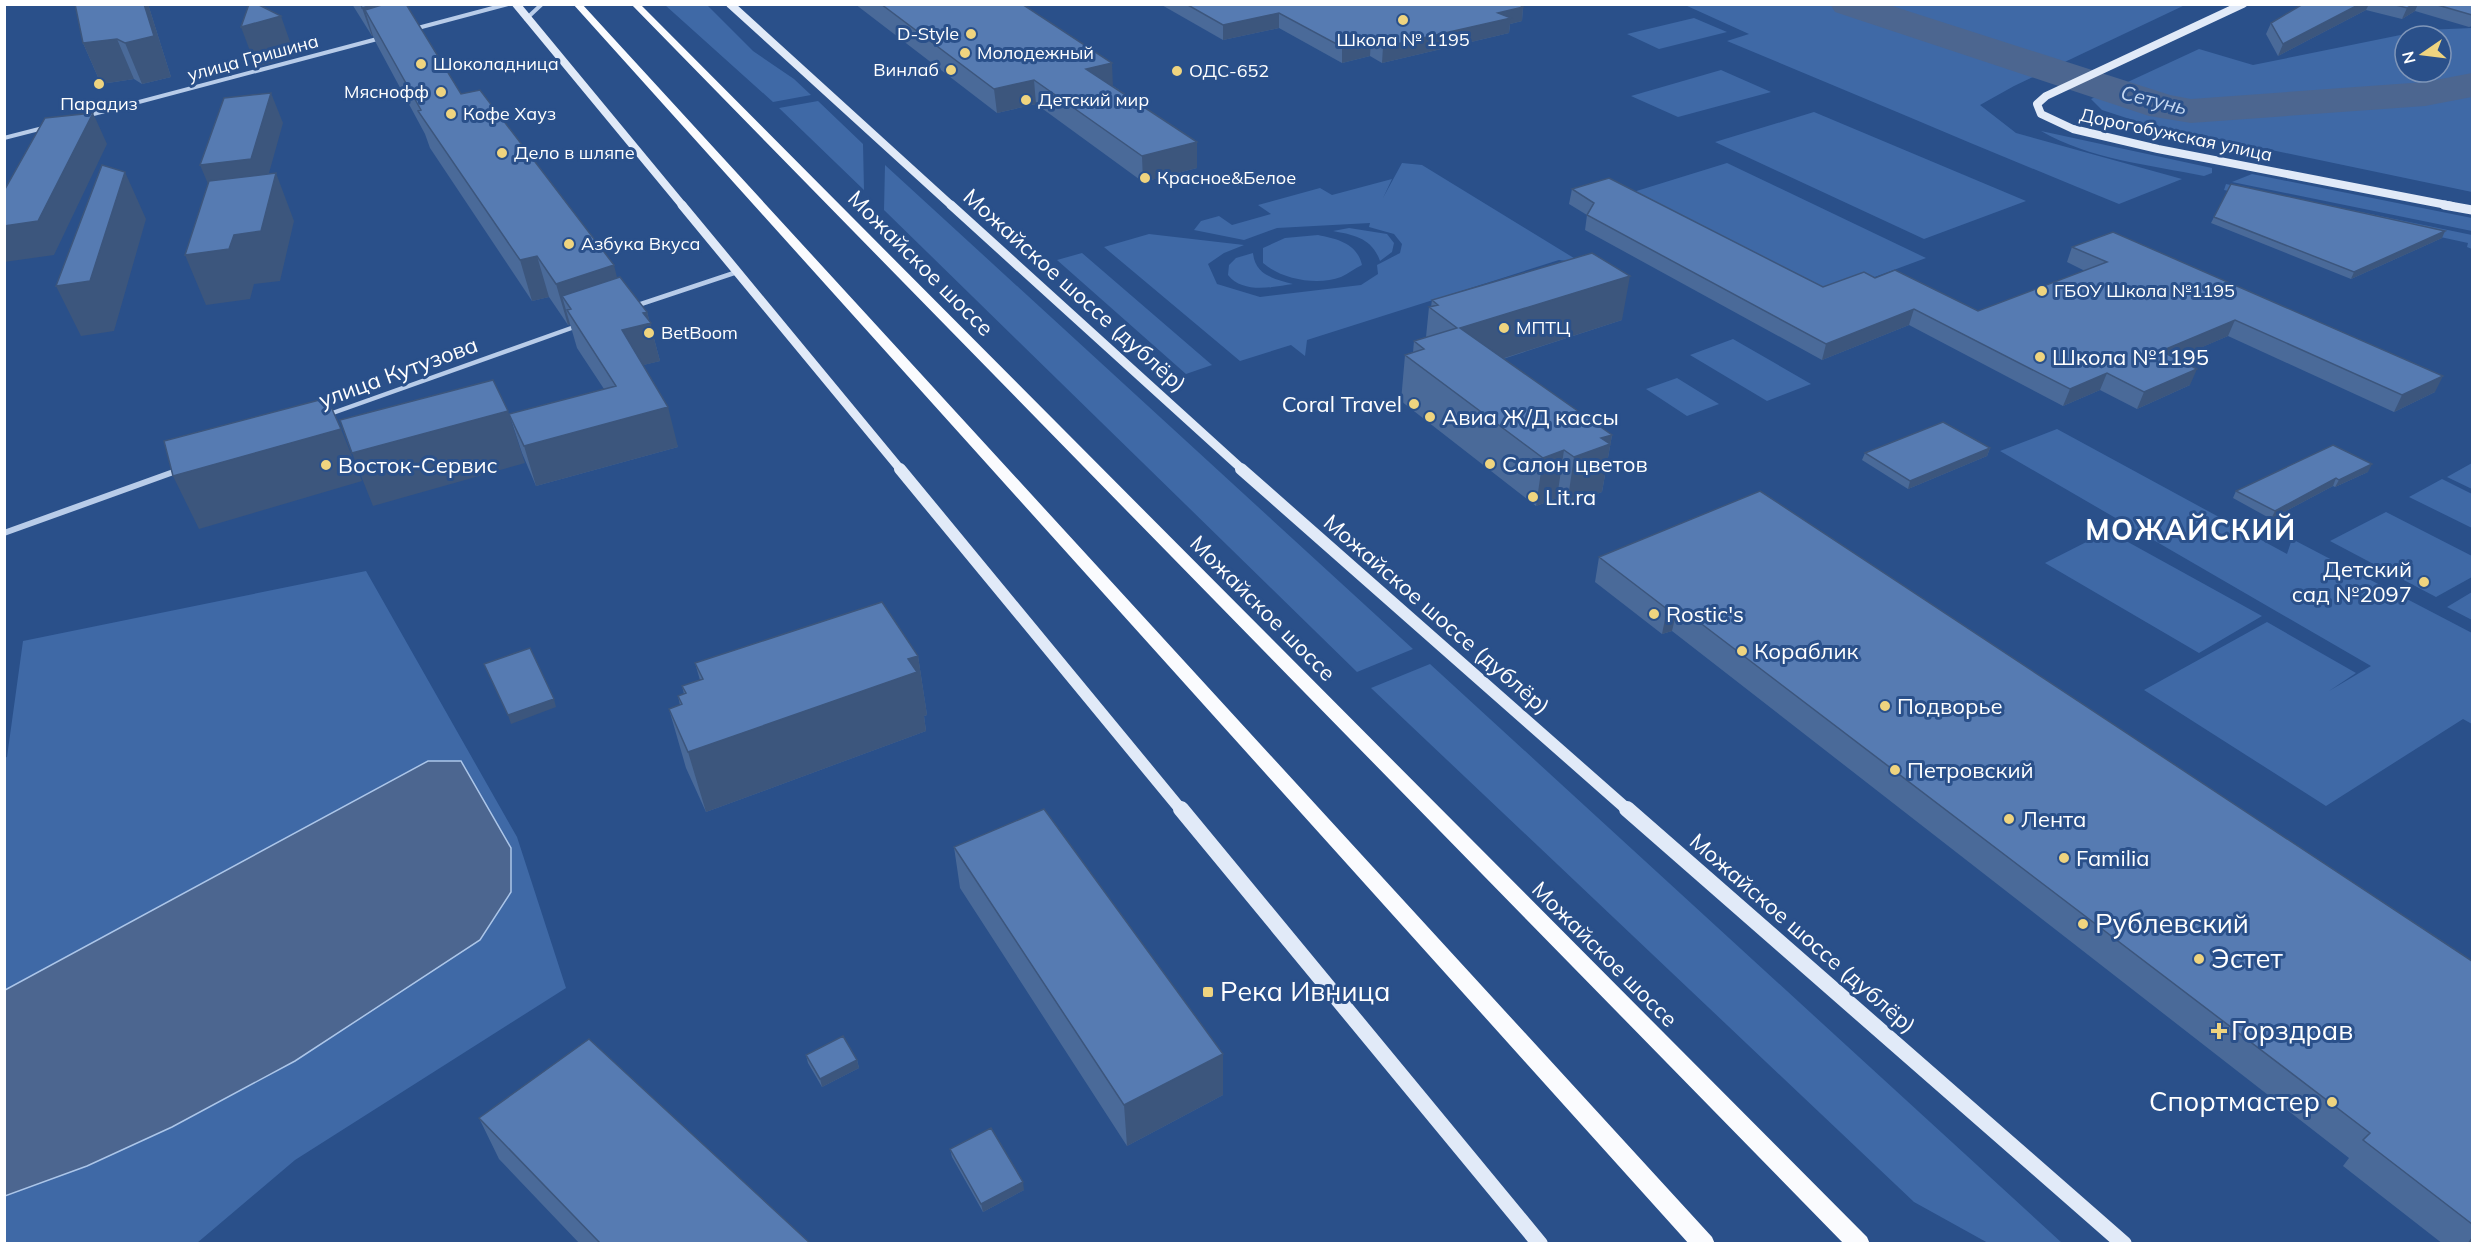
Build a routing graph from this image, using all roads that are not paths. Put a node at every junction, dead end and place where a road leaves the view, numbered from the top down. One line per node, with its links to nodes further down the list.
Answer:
1 (508, 4): 9 (street)
2 (516, 4): 8 (main road)
3 (542, 4): 8 (street)
4 (577, 4): 22 (main road)
5 (634, 4): 23 (main road, Можайское шоссе)
6 (730, 4): 24 (main road, Можайское шоссе (дублёр))
7 (2242, 4): 14 (main road, Дорогобужская улица)
8 (526, 19): 15 (main road)
9 (403, 32)
10 (392, 35): 11 (street, улица Гришина)
11 (83, 117)
12 (52, 125): 13 (street)
13 (4, 138)
14 (2472, 210)
15 (737, 272): 16 (street); 21 (main road)
16 (627, 309)
17 (584, 324): 18 (street, улица Кутузова)
18 (315, 419)
19 (182, 469): 20 (street)
20 (4, 533)
21 (1540, 1244)
22 (1704, 1244)
23 (1859, 1244)
24 (2124, 1244)

